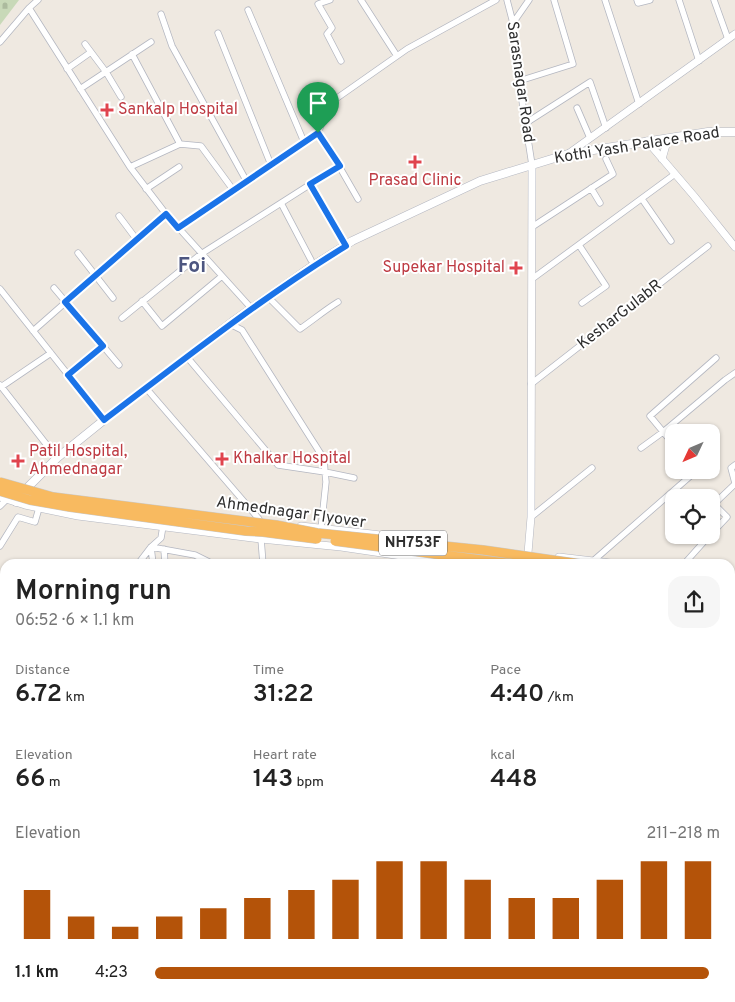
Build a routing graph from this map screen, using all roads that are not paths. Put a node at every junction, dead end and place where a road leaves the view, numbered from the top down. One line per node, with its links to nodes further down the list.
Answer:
1 (38, 0): 13 (street)
2 (330, 0): 26 (street)
3 (361, 0): 25 (street)
4 (496, 0): 25 (street)
5 (507, 0): 16 (street, Sarasnagar Road)
6 (529, 0): 16 (street)
7 (554, 0): 30 (street)
8 (605, 0): 33 (street)
9 (638, 0): 10 (street)
10 (650, 0)
11 (679, 0): 27 (street)
12 (714, 0): 19 (street)
13 (29, 8): 20 (street); 28 (street)
14 (248, 10): 42 (street)
15 (161, 14): 53 (street)
16 (512, 23): 30 (street, Sarasnagar Road)
17 (218, 33): 47 (street)
18 (735, 34): 19 (street)
19 (728, 39): 27 (street)
20 (0, 42)
21 (150, 42): 24 (street)
22 (85, 44): 23 (street)
23 (91, 52): 28 (street); 29 (street)
24 (132, 54): 29 (street); 43 (street)
25 (397, 56): 38 (street)
26 (341, 61)
27 (699, 61): 33 (street)
28 (67, 69): 31 (street)
29 (106, 72): 31 (street); 32 (street)
30 (519, 81): 35 (street, Sarasnagar Road)
31 (80, 89): 50 (street)
32 (121, 97)
33 (640, 104): 36 (street)
34 (577, 108): 39 (street)
35 (526, 123): 36 (street); 48 (street, Sarasnagar Road)
36 (606, 128): 39 (street)
37 (735, 132): 40 (main road, Kothi Yash Palace Road)
38 (318, 133): 42 (street); 49 (street)
39 (590, 138): 44 (street)
40 (668, 138): 41 (main road, Kothi Yash Palace Road); 46 (street)
41 (647, 141): 44 (main road, Kothi Yash Palace Road); 46 (street)
42 (304, 142): 47 (street)
43 (180, 144): 50 (street); 57 (street)
44 (568, 154): 48 (main road, Kothi Yash Palace Road)
45 (606, 159): 55 (street)
46 (662, 159): 52 (street)
47 (271, 165): 53 (street)
48 (532, 165): 64 (street); 70 (main road, Kothi Yash Palace Road)
49 (340, 166): 54 (street); 58 (street)
50 (130, 167): 56 (street)
51 (179, 167): 56 (street)
52 (675, 174): 59 (street); 68 (street)
53 (247, 182): 57 (street)
54 (310, 184): 60 (street); 70 (street)
55 (591, 188): 61 (street); 64 (street)
56 (146, 189): 62 (street)
57 (234, 191): 65 (street)
58 (358, 199)
59 (642, 199): 67 (street); 69 (street)
60 (281, 203): 73 (street); 74 (street)
61 (600, 203)
62 (166, 214): 65 (street); 66 (street)
63 (119, 216): 66 (street)
64 (532, 227): 77 (street)
65 (178, 228): 73 (street)
66 (137, 240): 75 (street)
67 (671, 241)
68 (734, 243)
69 (579, 245): 77 (street); 85 (street)
70 (346, 246): 80 (main road, Kothi Yash Palace Road)
71 (708, 246): 97 (street, KesharGulabR)
72 (78, 253): 75 (street)
73 (201, 254): 76 (street); 82 (street)
74 (311, 260)
75 (96, 276): 81 (street); 83 (street)
76 (222, 276): 82 (street); 86 (street)
77 (532, 279): 97 (street)
78 (54, 288): 83 (street)
79 (0, 289): 89 (street)
80 (268, 297): 84 (street); 86 (main road, Kothi Yash Palace Road)
81 (113, 298)
82 (142, 301): 87 (street)
83 (65, 302): 89 (street); 90 (street)
84 (338, 302)
85 (582, 304)
86 (252, 309): 88 (main road, Kothi Yash Palace Road)
87 (122, 318)
88 (230, 324): 92 (main road, Kothi Yash Palace Road); 107 (street)
89 (33, 331): 91 (street)
90 (103, 346): 94 (street); 96 (street)
91 (51, 353): 96 (street); 98 (street)
92 (187, 357): 99 (main road, Kothi Yash Palace Road); 107 (street)
93 (716, 358): 101 (street)
94 (119, 365)
95 (735, 374): 101 (street)
96 (68, 375): 100 (street)
97 (531, 384): 121 (street)
98 (1, 386): 104 (street)
99 (146, 388): 100 (main road, Kothi Yash Palace Road); 122 (street)
100 (104, 420): 104 (main road, Kothi Yash Palace Road)
101 (663, 432): 102 (street); 103 (street)
102 (665, 434)
103 (641, 448)
104 (57, 458): 113 (main road, Kothi Yash Palace Road)
105 (735, 465): 111 (street)
106 (592, 468): 121 (street)
107 (325, 472): 108 (street); 125 (street)
108 (354, 478)
109 (687, 479): 145 (street)
110 (0, 481): 112 (street); 143 (highway, Ahmednagar Flyover / NH753F, bridge)
111 (735, 484): 116 (street)
112 (20, 485): 113 (street); 115 (street)
113 (28, 487): 117 (main road, Kothi Yash Palace Road); 122 (street)
114 (0, 491): 142 (highway, Ahmednagar Flyover / NH753F, bridge)
115 (3, 498): 117 (street); 118 (street)
116 (720, 498)
117 (16, 502): 119 (street)
118 (0, 506)
119 (39, 508): 124 (street); 130 (street)
120 (720, 510): 123 (street)
121 (531, 517): 133 (street)
122 (259, 519): 125 (street)
123 (720, 525)
124 (164, 526): 126 (street); 131 (street)
125 (321, 529): 127 (street)
126 (261, 539): 134 (street); 139 (street)
127 (416, 539): 128 (street); 134 (street)
128 (430, 540): 133 (street); 141 (street)
129 (703, 544): 146 (street)
130 (0, 546)
131 (151, 547): 132 (street); 135 (street); 136 (street)
132 (164, 549): 137 (street); 138 (street)
133 (528, 553): 144 (street)
134 (413, 558): 140 (street)
135 (142, 559)
136 (152, 559)
137 (165, 559)
138 (203, 559)
139 (263, 559)
140 (419, 559)
141 (430, 559)
142 (474, 559)
143 (545, 559)
144 (577, 559)
145 (595, 559)
146 (689, 559)

